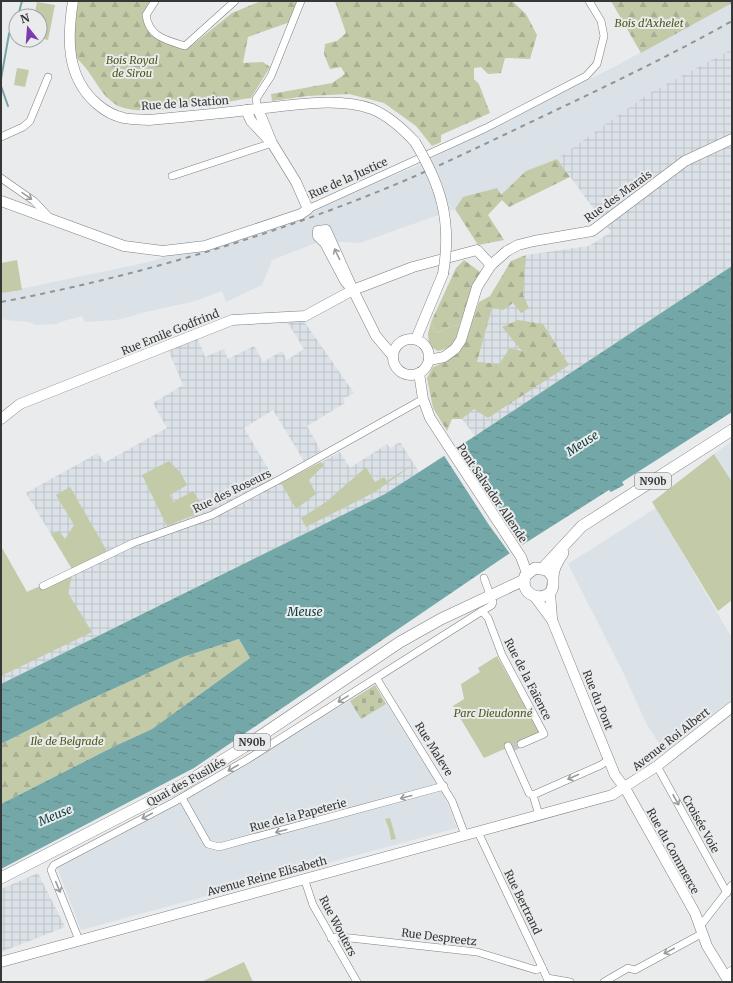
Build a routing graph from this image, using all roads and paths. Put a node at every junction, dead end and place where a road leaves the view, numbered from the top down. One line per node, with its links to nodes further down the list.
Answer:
1 (73, 1): 8 (main road, Rue de la Station)
2 (155, 1): 3 (street)
3 (236, 1)
4 (301, 1): 7 (street)
5 (589, 1): 15 (street, Rue de la Justice)
6 (48, 77): 9 (street)
7 (258, 109): 8 (main road, Rue de la Station); 11 (main road); 20 (main road, Rue de la Station, bridge)
8 (246, 110): 11 (main road)
9 (1, 137)
10 (732, 139): 17 (main road, Rue des Marais)
11 (272, 143): 12 (street); 15 (main road)
12 (172, 176)
13 (1, 178): 16 (street, Rue de la Justice, one-way to 16)
14 (1, 201): 16 (main road, Rue de la Justice)
15 (308, 209): 16 (main road, Rue de la Justice)
16 (50, 218)
17 (491, 265): 18 (main road); 23 (main road, Rue des Marais)
18 (353, 290): 18 (main road, one-way to 18); 19 (main road); 26 (main road, Rue Emile Godfrind)
19 (376, 336): 21 (main road); 22 (main road)
20 (416, 339): 21 (main road); 23 (main road)
21 (400, 342): 22 (main road)
22 (392, 355): 24 (main road)
23 (429, 360): 24 (main road)
24 (419, 373): 25 (main road, Pont Salvador Allende)
25 (423, 399): 31 (main road, Pont Salvador Allende); 32 (street, Rue des Roseurs)
26 (1, 419)
27 (732, 430): 28 (main road, N90b)
28 (567, 543): 29 (main road, N90b); 31 (main road, N90b)
29 (553, 577): 31 (main road); 33 (main road)
30 (484, 578): 34 (street)
31 (532, 579): 33 (main road); 34 (main road, N90b); 36 (main road, Rue du Pont)
32 (43, 586)
33 (550, 593): 36 (main road, Rue du Pont)
34 (493, 596): 35 (street, Quai des Fusillés); 50 (main road, N90b)
35 (482, 611): 37 (street, Quai des Fusillés); 39 (street, Rue de la Faïence)
36 (552, 620): 41 (main road, Rue du Pont)
37 (377, 679): 43 (street, Rue Maleve); 46 (street, Quai des Fusillés, one-way to 46)
38 (732, 707): 42 (main road, Avenue Roi Albert)
39 (521, 744)
40 (510, 748): 45 (street)
41 (608, 760): 44 (main road, Rue du Pont); 45 (street, one-way to 45)
42 (657, 766): 44 (main road, Avenue Roi Albert); 53 (street, Croisée Voie, one-way to 53)
43 (444, 786): 46 (street, Rue de la Papeterie, one-way to 46); 49 (street, Rue Maleve)
44 (625, 788): 47 (main road, Avenue Reine Elisabeth); 54 (main road, Rue du Commerce)
45 (533, 795): 47 (street)
46 (182, 798): 56 (street, Quai des Fusillés, one-way to 56)
47 (539, 815): 48 (main road, Avenue Reine Elisabeth)
48 (478, 832): 49 (main road, Avenue Reine Elisabeth); 58 (street, Rue Bertrand)
49 (464, 836): 51 (main road, Avenue Reine Elisabeth)
50 (1, 878)
51 (304, 878): 55 (street, Rue Wouters); 56 (main road, Avenue Reine Elisabeth)
52 (732, 885): 53 (street)
53 (727, 892): 54 (street)
54 (702, 929): 59 (main road, Rue du Commerce); 63 (street, one-way to 63)
55 (331, 938): 58 (street, Rue Despreetz); 61 (street, Rue Wouters)
56 (79, 940): 57 (main road, Avenue Reine Elisabeth)
57 (1, 962)
58 (542, 967): 60 (street, Rue Bertrand)
59 (729, 976)
60 (548, 980): 62 (street)
61 (357, 982)
62 (570, 982)
63 (604, 982)

